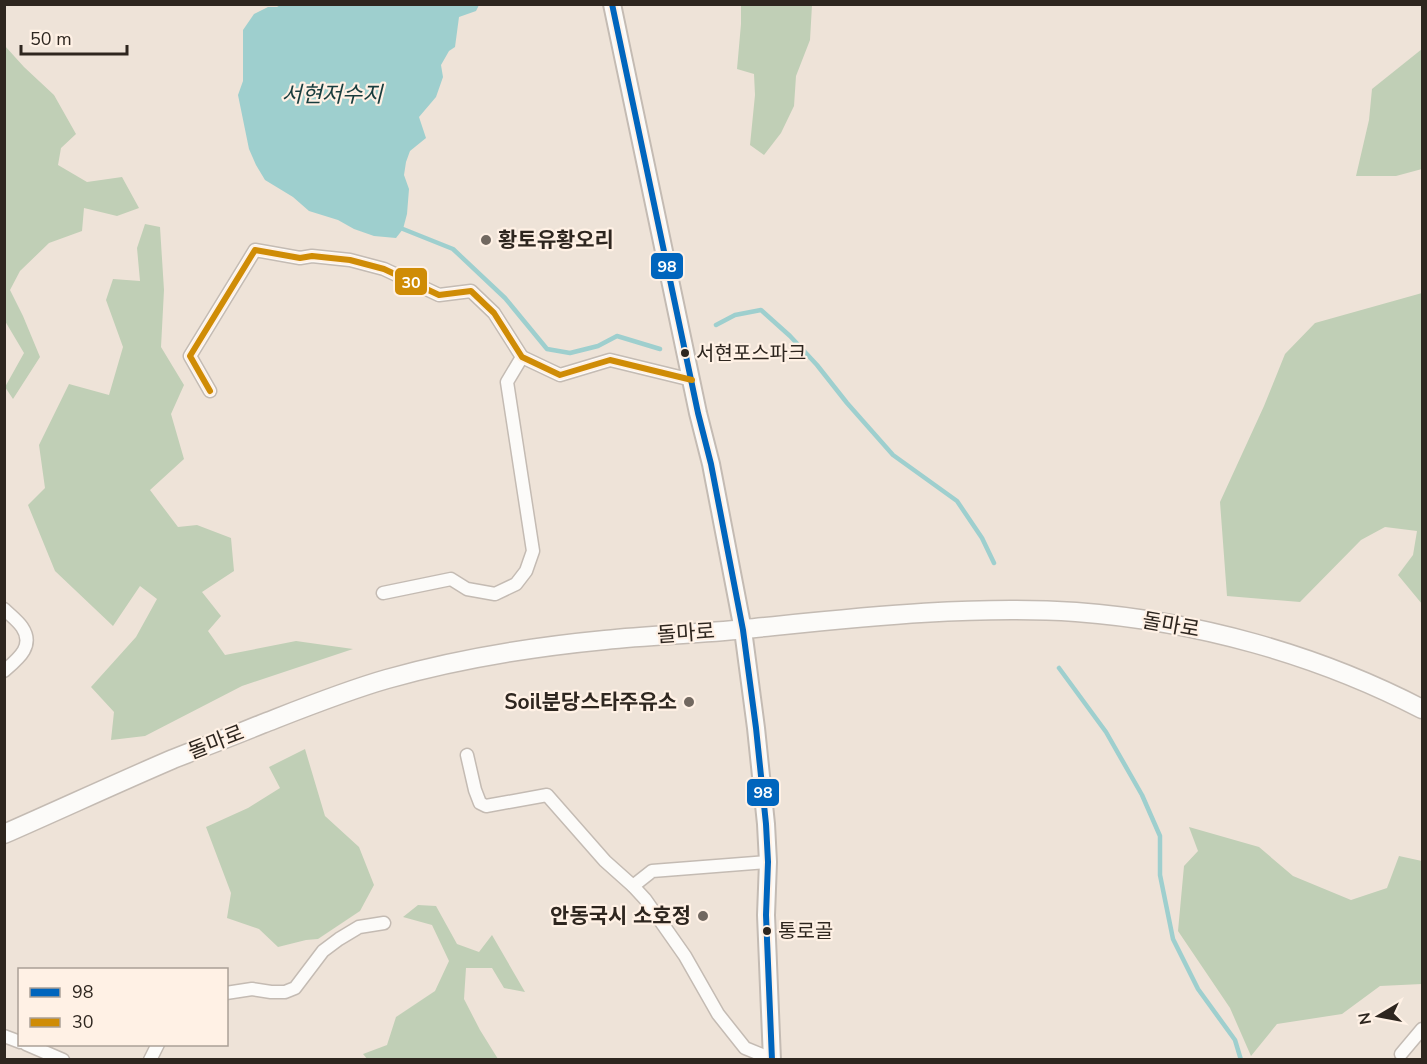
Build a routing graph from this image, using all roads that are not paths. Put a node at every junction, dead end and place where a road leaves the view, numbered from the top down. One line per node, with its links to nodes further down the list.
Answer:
1 (612, 4): 3 (street)
2 (522, 357): 3 (street); 4 (street); 5 (street)
3 (692, 380): 7 (street)
4 (210, 391)
5 (383, 593)
6 (4, 609): 8 (street)
7 (743, 630): 9 (main road, 돌마로); 11 (main road, 돌마로); 12 (street)
8 (4, 671)
9 (1422, 709)
10 (467, 756): 13 (street)
11 (4, 834)
12 (768, 862): 13 (street); 20 (street)
13 (633, 886): 20 (street)
14 (384, 923): 15 (street)
15 (228, 993)
16 (1422, 1029): 18 (street)
17 (32, 1046): 19 (street)
18 (1401, 1054)
19 (63, 1059)
20 (772, 1059)

